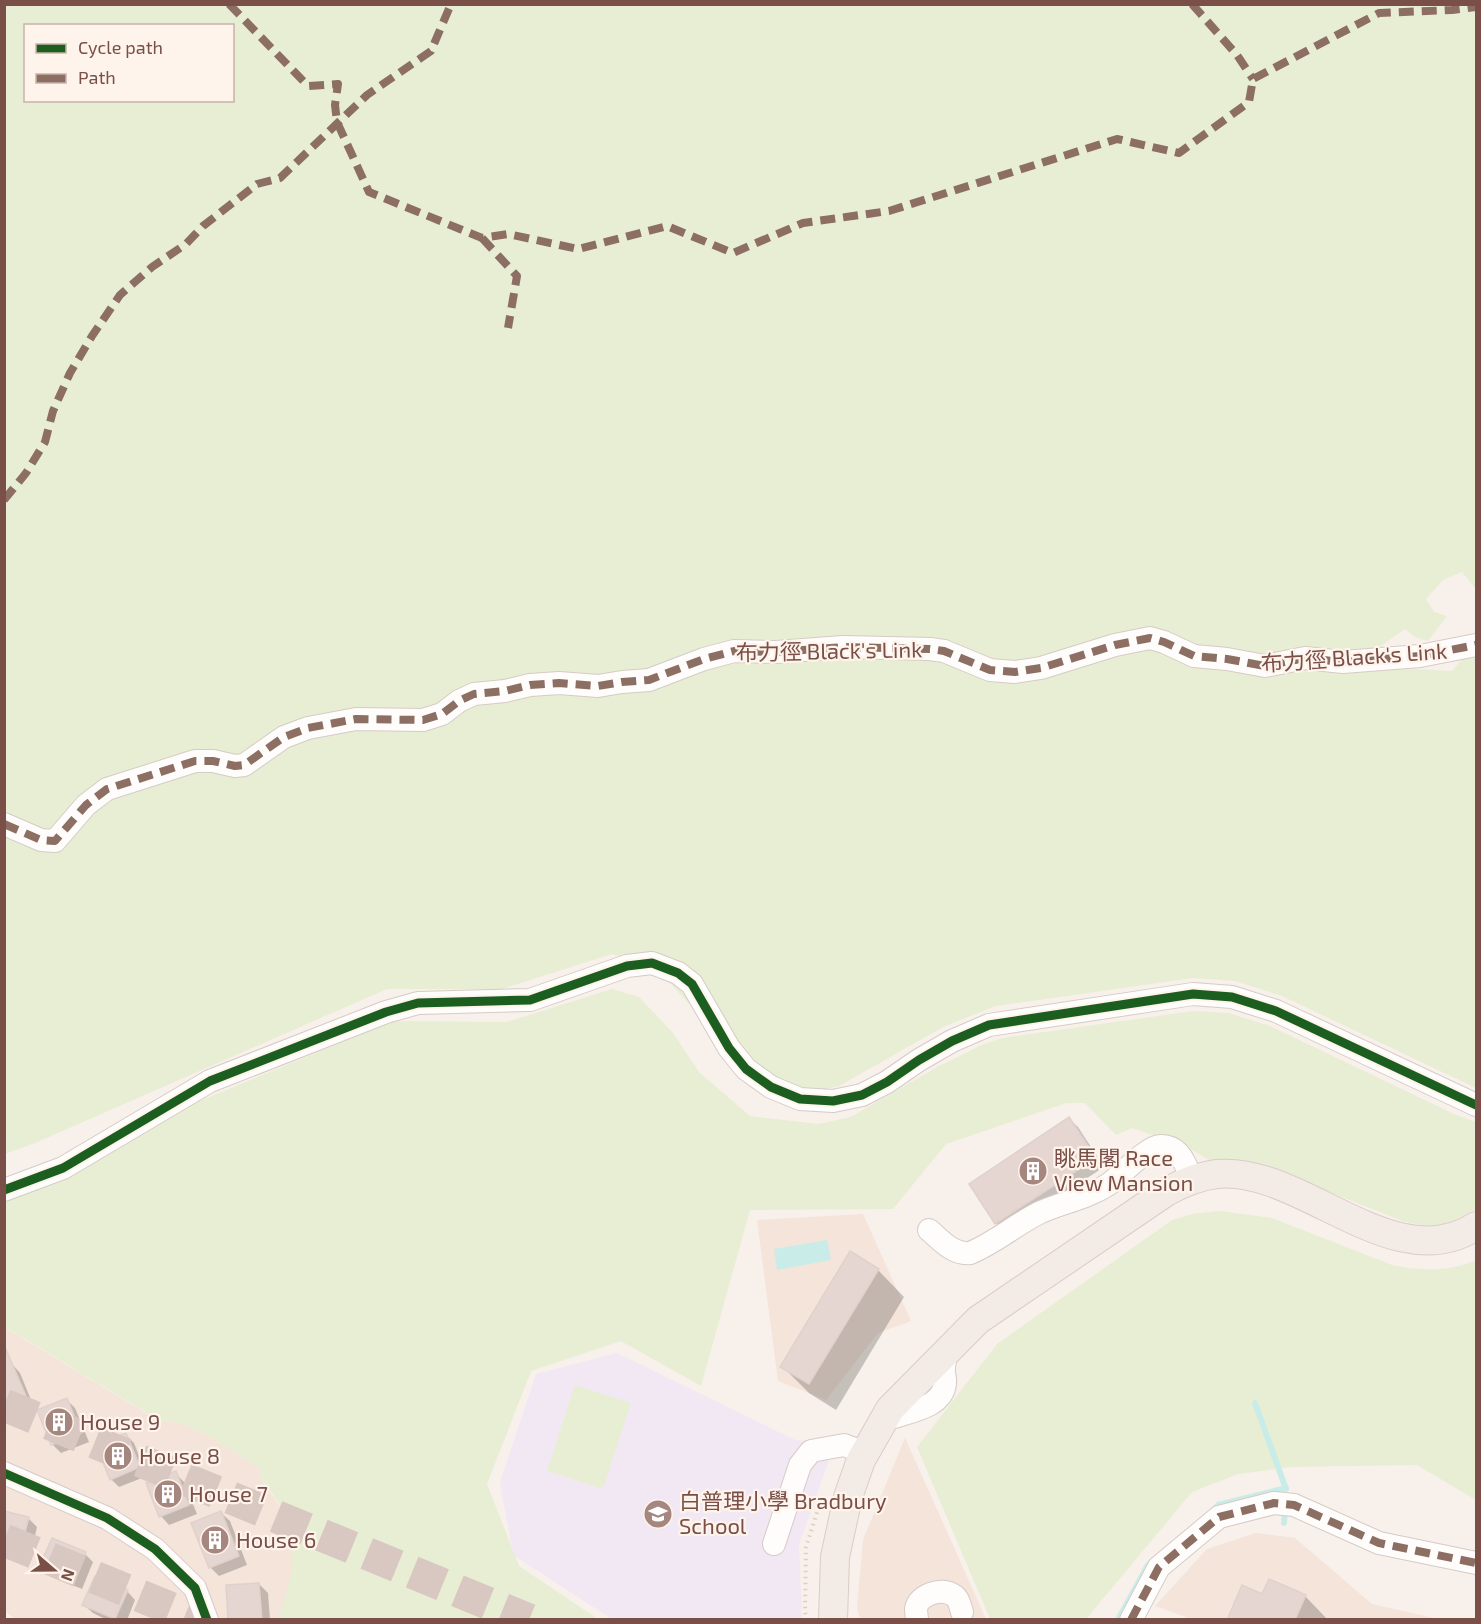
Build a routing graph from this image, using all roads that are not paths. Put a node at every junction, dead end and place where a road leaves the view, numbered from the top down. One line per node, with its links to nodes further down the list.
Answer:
1 (1476, 645): 2 (street, 布力徑 Black's Link)
2 (4, 824)
3 (1476, 1105): 5 (street)
4 (1191, 1180): 6 (main road); 7 (street); 8 (main road)
5 (4, 1190)
6 (1476, 1226)
7 (929, 1230)
8 (865, 1453): 10 (street); 14 (main road)
9 (4, 1473): 13 (street)
10 (774, 1544)
11 (1476, 1563): 16 (street)
12 (962, 1612): 15 (street)
13 (207, 1620)
14 (833, 1620)
15 (918, 1620)
16 (1131, 1620)

